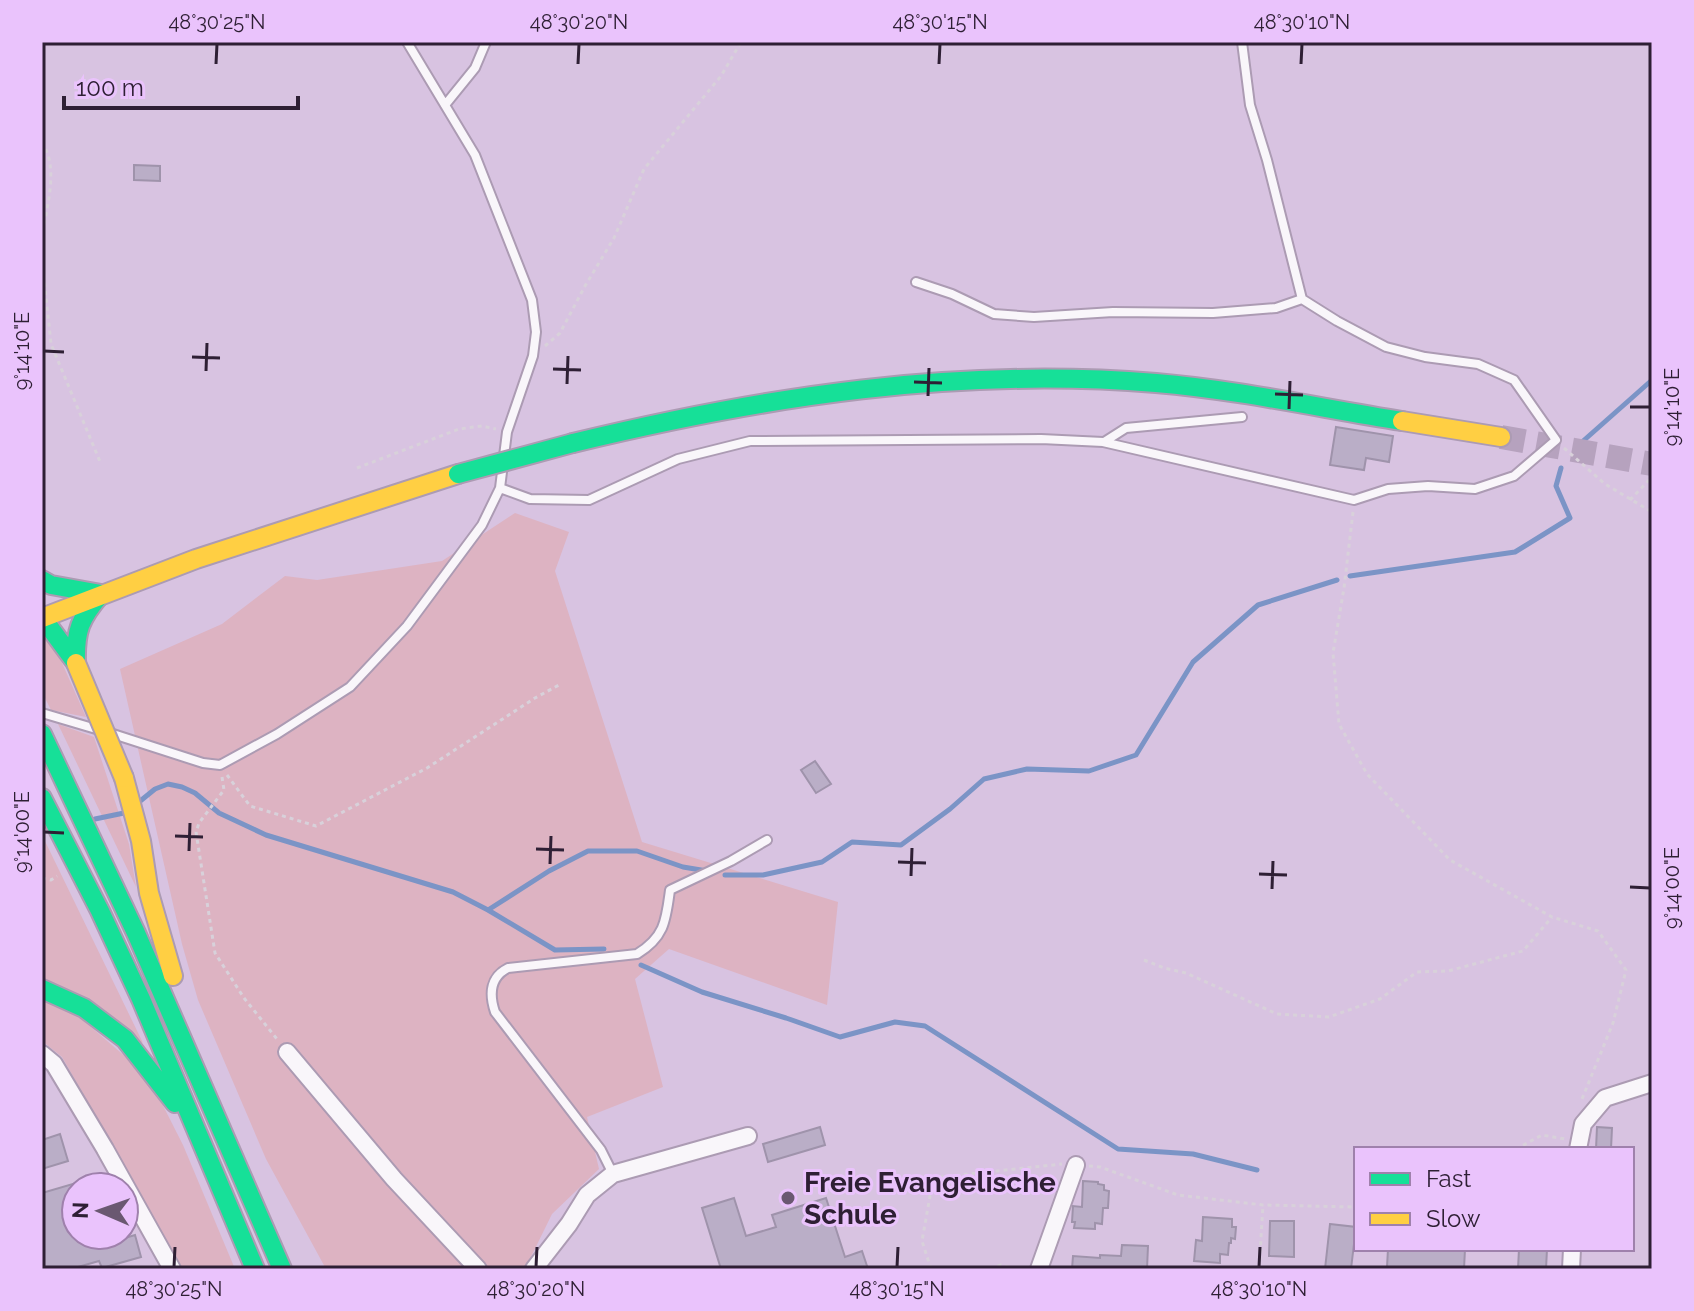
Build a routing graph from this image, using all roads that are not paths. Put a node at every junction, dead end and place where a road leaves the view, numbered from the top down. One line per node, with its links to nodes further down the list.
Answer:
1 (407, 42): 4 (lane)
2 (486, 42): 4 (lane)
3 (1242, 42): 6 (lane)
4 (445, 105): 10 (lane)
5 (916, 282): 6 (lane)
6 (1302, 299): 9 (lane)
7 (1242, 417): 9 (lane)
8 (1501, 437): 12 (main road, bridge)
9 (1103, 442): 10 (lane)
10 (500, 488): 15 (lane)
11 (42, 580): 12 (main road)
12 (101, 594): 13 (main road); 14 (main road)
13 (42, 618): 14 (main road)
14 (76, 663): 23 (main road, bridge)
15 (42, 713)
16 (42, 734): 23 (main road)
17 (42, 798): 25 (main road)
18 (767, 840): 28 (lane)
19 (42, 989): 25 (main road)
20 (287, 1052): 32 (street)
21 (42, 1054): 29 (street)
22 (1652, 1083): 26 (street)
23 (209, 1095): 31 (main road)
24 (748, 1136): 28 (street)
25 (201, 1137): 30 (main road)
26 (1578, 1145)
27 (1076, 1165): 34 (street)
28 (613, 1174): 33 (street)
29 (172, 1269)
30 (255, 1269)
31 (282, 1269)
32 (478, 1269)
33 (534, 1269)
34 (1039, 1269)

